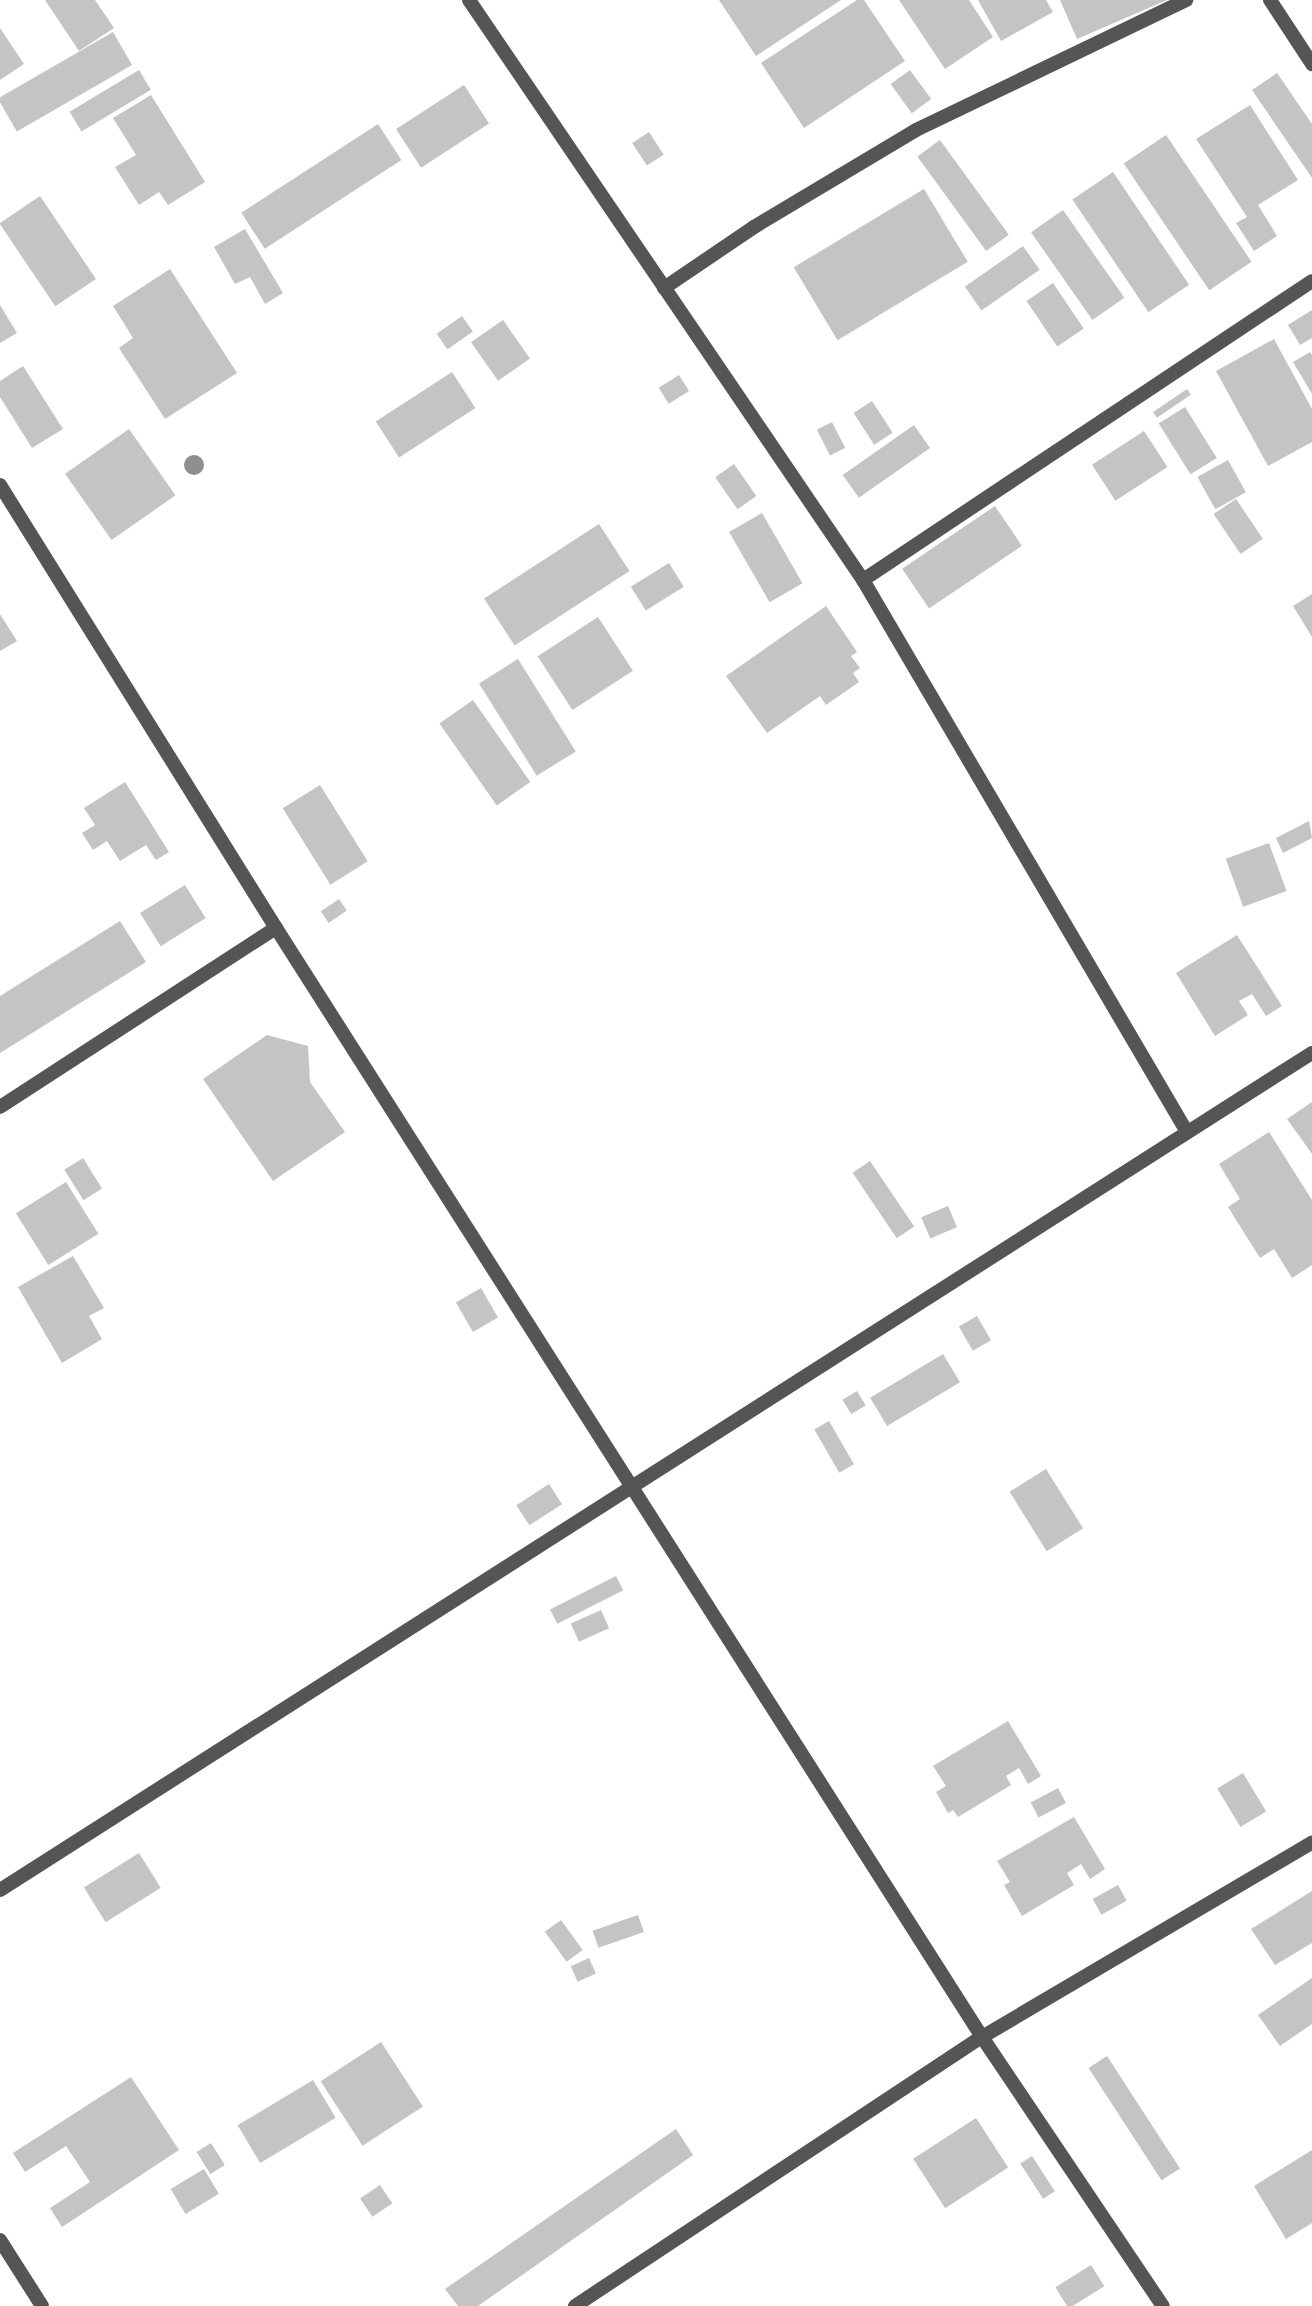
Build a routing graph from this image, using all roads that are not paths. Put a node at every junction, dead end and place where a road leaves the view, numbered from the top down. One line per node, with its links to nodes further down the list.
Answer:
1 (469, 0): 6 (street)
2 (1186, 0): 6 (street)
3 (1270, 0): 4 (street)
4 (1312, 64)
5 (1312, 281): 8 (street)
6 (664, 288): 8 (street)
7 (0, 485): 9 (street)
8 (863, 580): 12 (street)
9 (276, 928): 11 (street); 13 (street)
10 (1312, 1053): 12 (street)
11 (0, 1107)
12 (1187, 1132): 13 (street)
13 (634, 1486): 15 (street); 16 (street)
14 (1312, 1843): 16 (street)
15 (0, 1889)
16 (982, 2037): 19 (street); 20 (street)
17 (0, 2241): 18 (street)
18 (42, 2306)
19 (575, 2306)
20 (1163, 2306)

